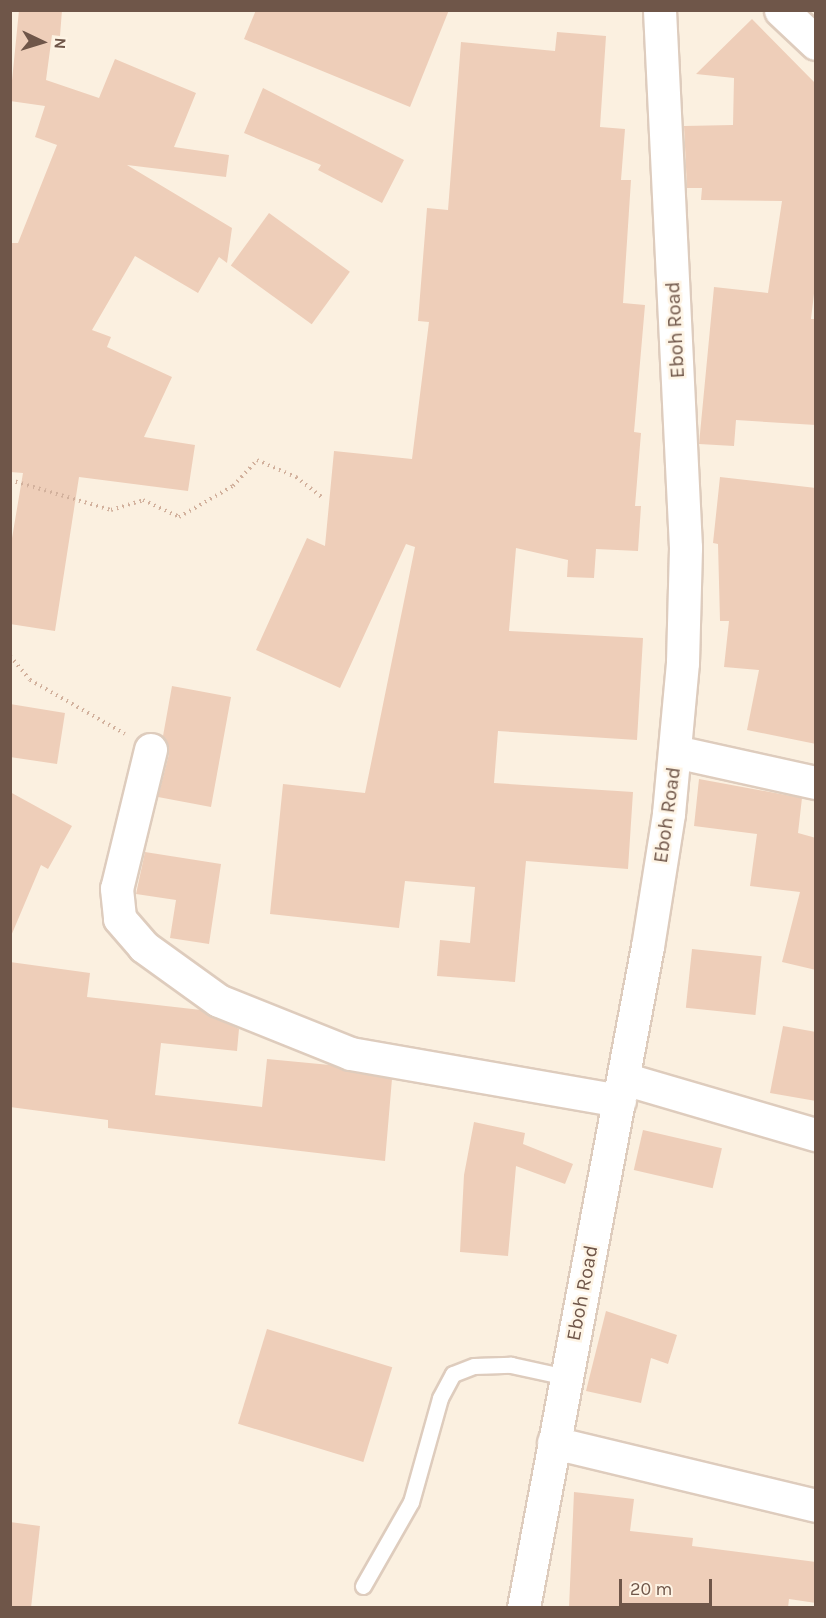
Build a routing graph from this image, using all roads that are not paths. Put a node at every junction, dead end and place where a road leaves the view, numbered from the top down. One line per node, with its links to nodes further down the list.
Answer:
1 (660, 10): 5 (street, Eboh Road)
2 (781, 10): 3 (main road)
3 (816, 43)
4 (151, 750): 7 (street)
5 (676, 752): 6 (street); 7 (street, Eboh Road)
6 (816, 783)
7 (622, 1090): 8 (street); 9 (street, Eboh Road)
8 (816, 1135)
9 (566, 1377): 10 (street, Eboh Road); 12 (lane)
10 (554, 1443): 11 (street); 13 (street, Eboh Road)
11 (816, 1506)
12 (363, 1586)
13 (524, 1608)

